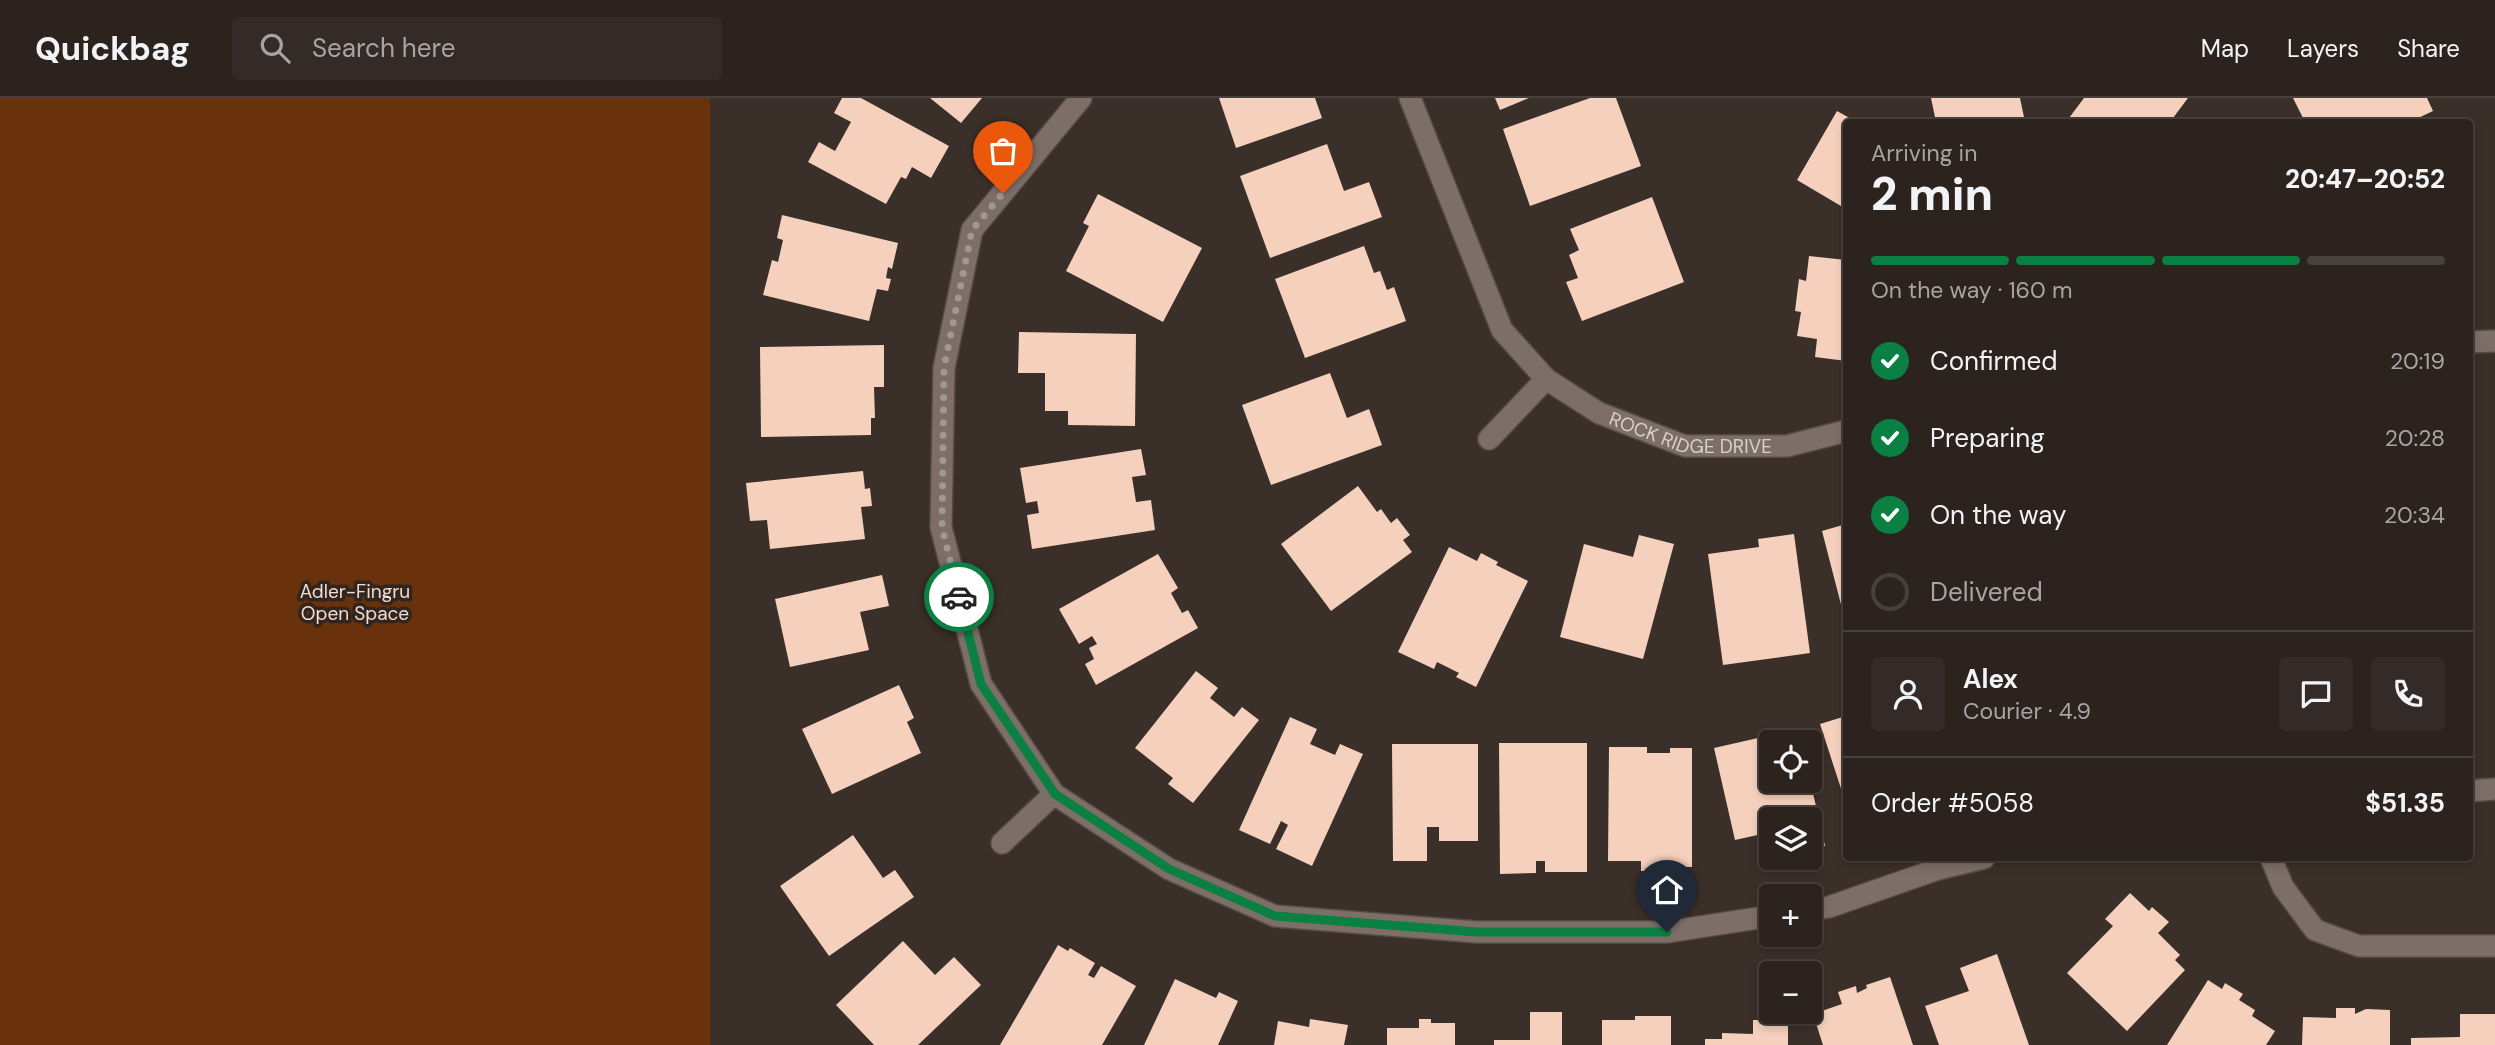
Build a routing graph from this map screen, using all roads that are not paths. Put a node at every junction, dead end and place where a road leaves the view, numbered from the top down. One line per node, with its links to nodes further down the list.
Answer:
1 (1081, 98): 10 (street)
2 (1410, 98): 5 (street, ROCK RIDGE DRIVE)
3 (2495, 341): 4 (street)
4 (2473, 342)
5 (1546, 379): 6 (street, ROCK RIDGE DRIVE); 7 (street)
6 (1843, 432)
7 (1489, 439)
8 (2494, 784): 9 (street)
9 (2473, 789)
10 (1055, 794): 11 (street); 15 (street)
11 (1002, 843)
12 (1971, 861): 14 (street)
13 (2272, 861): 16 (street)
14 (1822, 907)
15 (1759, 918)
16 (2495, 946)

